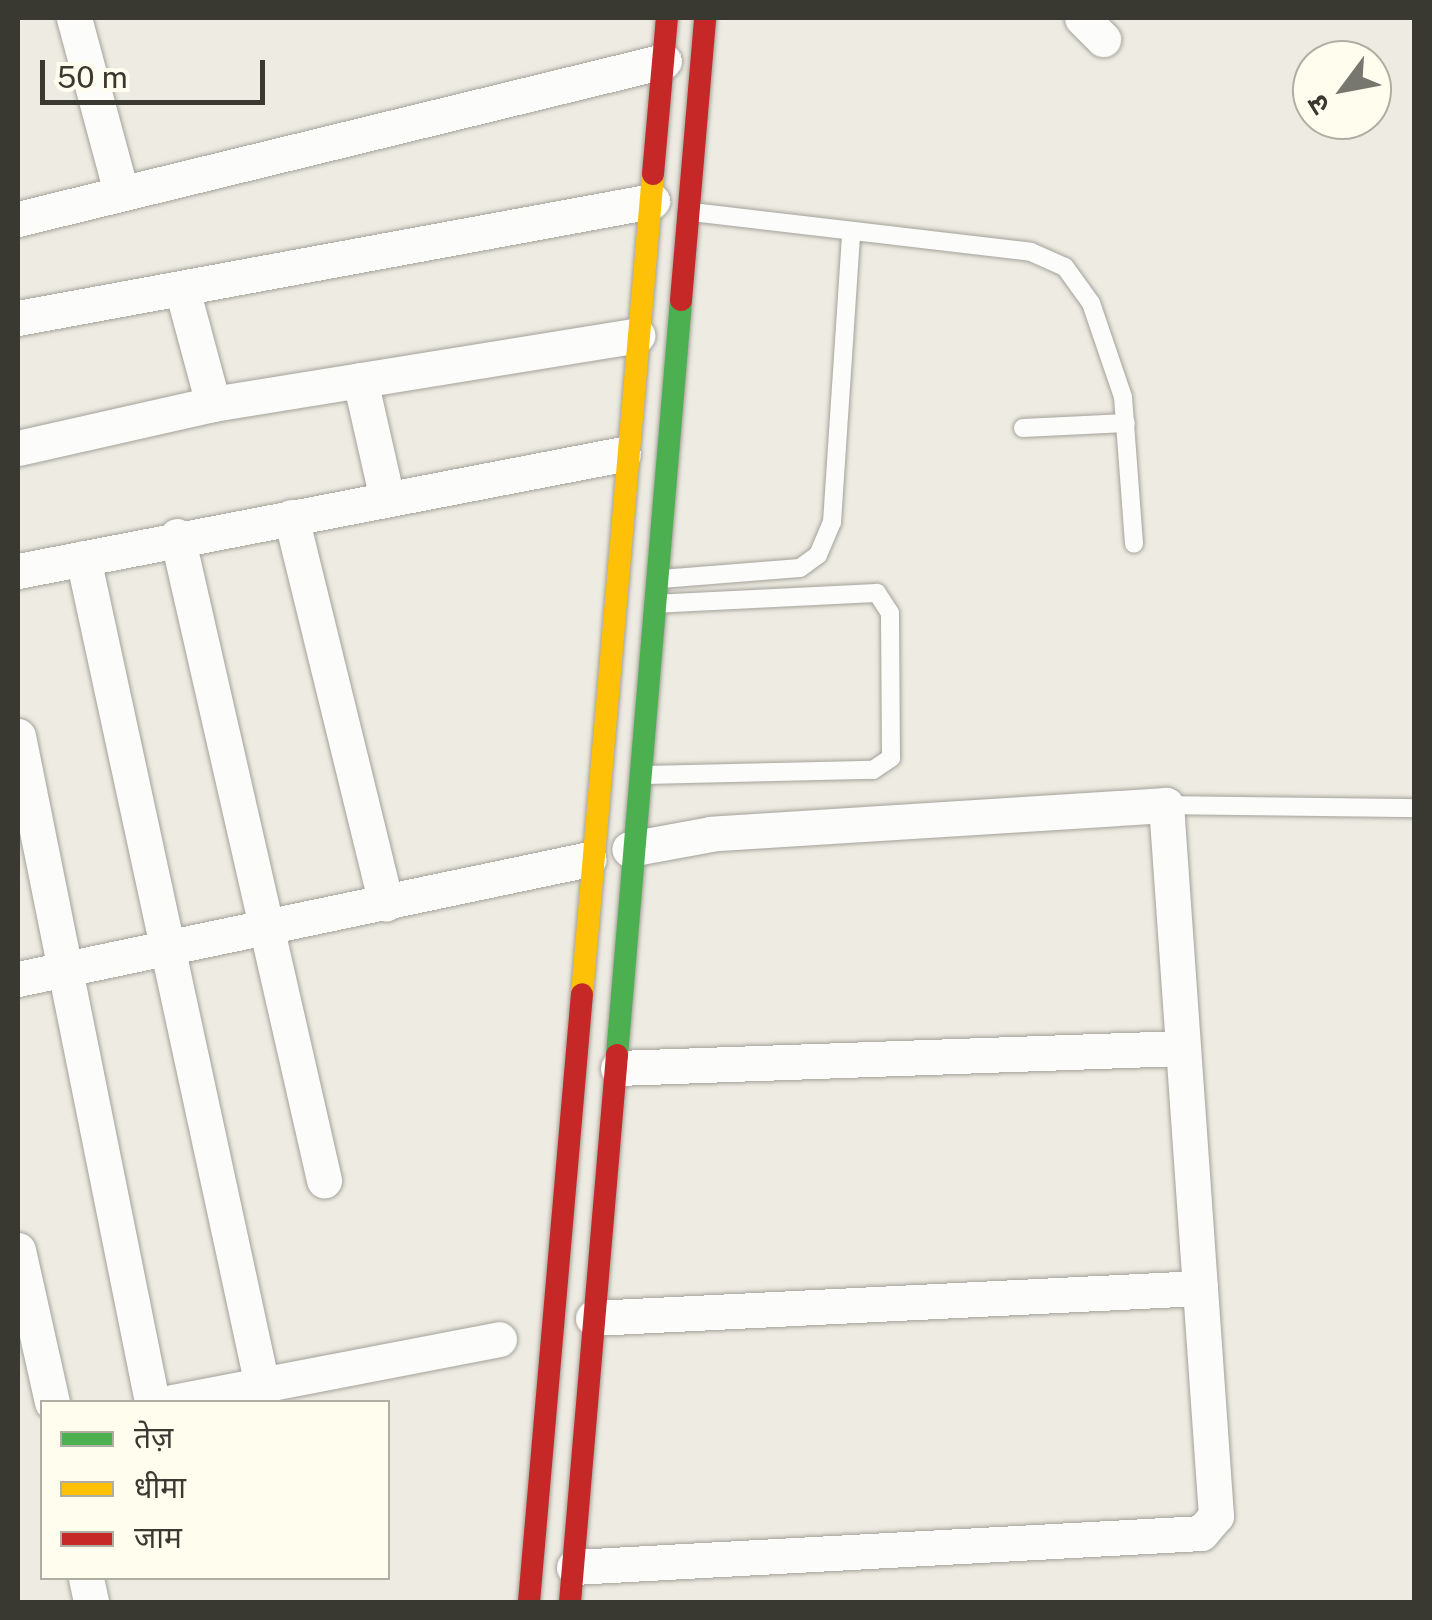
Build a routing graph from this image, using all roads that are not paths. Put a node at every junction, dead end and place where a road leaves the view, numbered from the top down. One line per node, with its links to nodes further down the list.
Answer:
1 (74, 18): 5 (street)
2 (667, 18): 4 (main road)
3 (705, 18): 7 (main road)
4 (664, 62): 5 (street); 6 (main road)
5 (121, 192): 8 (street)
6 (652, 201): 10 (street); 12 (main road)
7 (690, 211): 9 (lane); 25 (main road)
8 (18, 219)
9 (851, 236): 15 (lane); 25 (lane)
10 (182, 289): 11 (street); 14 (street)
11 (18, 318)
12 (637, 335): 13 (street); 18 (main road)
13 (360, 380): 14 (street); 19 (street)
14 (213, 404): 17 (street)
15 (1126, 423): 16 (lane); 22 (lane)
16 (1023, 428)
17 (18, 448)
18 (622, 454): 19 (street); 27 (main road)
19 (387, 499): 20 (street)
20 (291, 518): 21 (street); 35 (street)
21 (177, 536): 23 (street); 36 (street)
22 (1134, 544)
23 (84, 558): 24 (street); 37 (street)
24 (18, 572)
25 (652, 580): 26 (main road)
26 (650, 605): 28 (main road); 30 (lane)
27 (602, 699): 28 (main road); 34 (main road)
28 (642, 706): 30 (main road)
29 (18, 736): 38 (street)
30 (636, 776): 33 (main road)
31 (1166, 805): 32 (lane); 33 (street); 40 (street)
32 (1414, 808)
33 (630, 848): 41 (main road)
34 (589, 859): 35 (street); 52 (main road)
35 (386, 903): 36 (street)
36 (265, 929): 37 (street); 42 (street)
37 (170, 949): 38 (street); 47 (street)
38 (65, 972): 39 (street); 49 (street)
39 (18, 979)
40 (1184, 1048): 41 (street); 44 (street)
41 (618, 1068): 45 (main road)
42 (324, 1180)
43 (18, 1250): 48 (street)
44 (1200, 1288): 45 (street); 51 (street)
45 (593, 1318): 51 (main road)
46 (498, 1339): 47 (street)
47 (262, 1385): 50 (street)
48 (52, 1400)
49 (152, 1400)
50 (184, 1400)
51 (574, 1567): 53 (main road)
52 (530, 1602)
53 (570, 1602)

